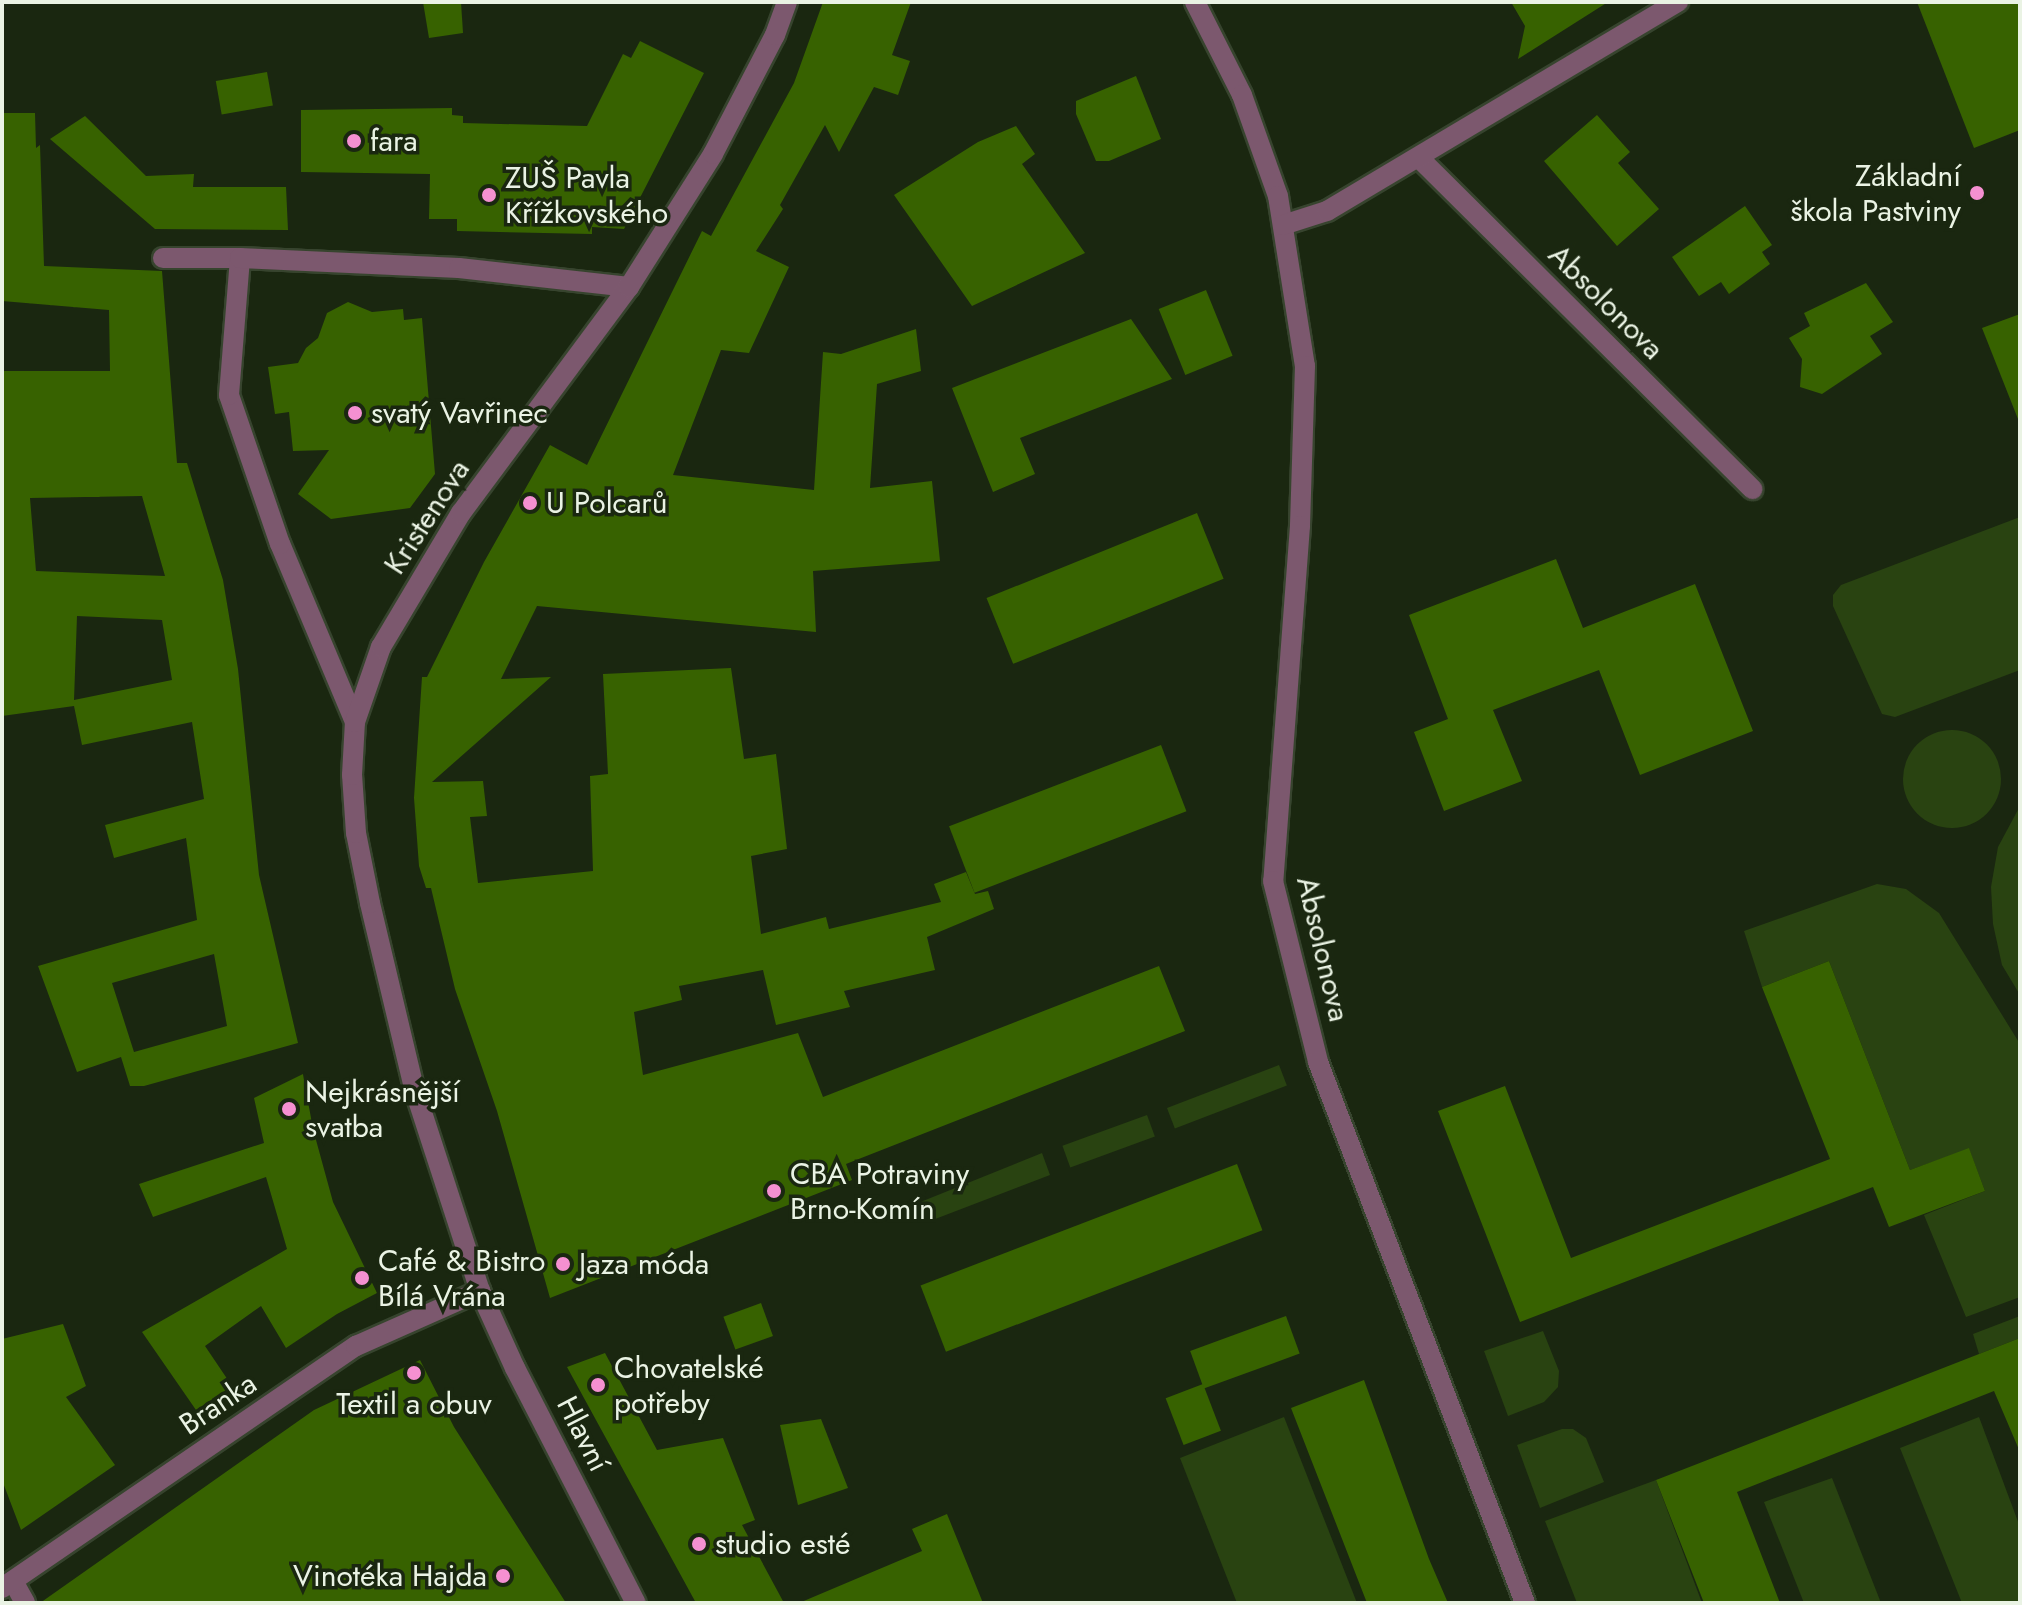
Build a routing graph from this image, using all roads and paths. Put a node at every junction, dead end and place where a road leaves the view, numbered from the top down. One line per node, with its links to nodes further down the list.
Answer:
1 (787, 2): 8 (street, Kristenova)
2 (1195, 2): 5 (street, Absolonova)
3 (1678, 2): 4 (street)
4 (1419, 158): 5 (street); 9 (street, Absolonova)
5 (1283, 225): 15 (street, Absolonova)
6 (163, 258): 7 (street)
7 (240, 258): 8 (street); 10 (street, Kristenova)
8 (629, 287): 10 (street, Kristenova)
9 (1752, 489)
10 (355, 722): 11 (street, Kristenova)
11 (480, 1291): 12 (street, Branka); 14 (street, Hlavní)
12 (8, 1584): 13 (street)
13 (25, 1603)
14 (636, 1603)
15 (1525, 1603)

